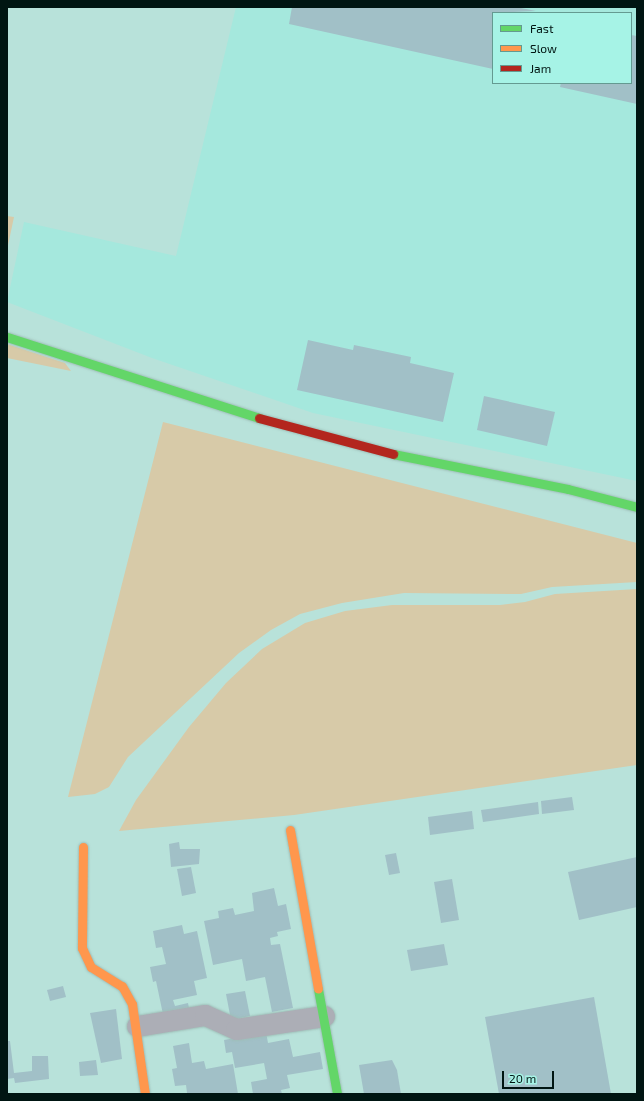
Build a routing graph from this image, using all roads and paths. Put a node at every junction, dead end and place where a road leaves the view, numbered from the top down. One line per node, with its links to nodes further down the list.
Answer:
1 (7, 337): 2 (street)
2 (637, 507)
3 (290, 830): 5 (street)
4 (83, 847): 6 (street)
5 (324, 1016): 6 (street); 8 (street)
6 (136, 1026): 7 (street)
7 (146, 1094)
8 (337, 1094)

